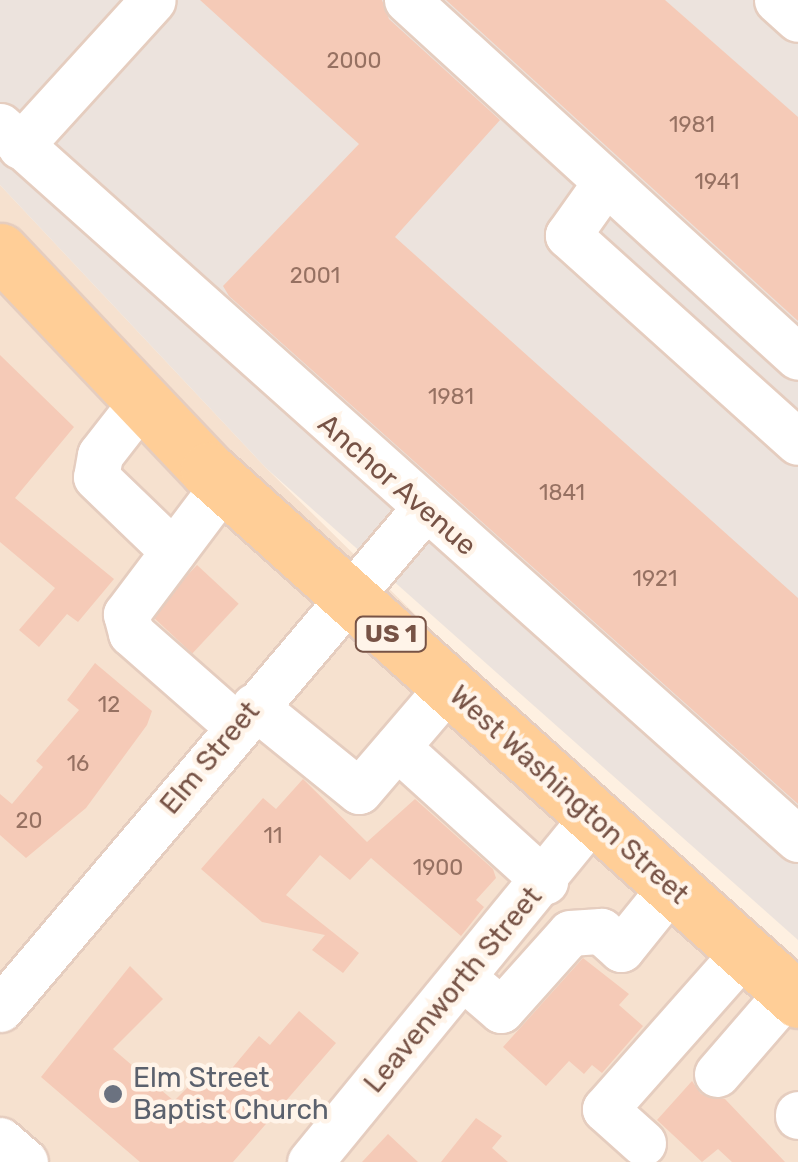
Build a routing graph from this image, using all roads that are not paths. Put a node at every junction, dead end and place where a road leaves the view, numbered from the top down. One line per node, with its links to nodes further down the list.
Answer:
1 (153, 0): 5 (street)
2 (407, 0): 6 (street)
3 (777, 0): 4 (street)
4 (798, 18)
5 (10, 136): 12 (street, Anchor Avenue)
6 (606, 182): 8 (street); 10 (street)
7 (0, 250): 9 (main road, West Washington Street / US 1)
8 (798, 356)
9 (142, 401): 11 (main road, West Washington Street / US 1); 13 (street)
10 (798, 442)
11 (224, 484): 13 (street); 14 (main road, West Washington Street / US 1)
12 (424, 509): 14 (street, Elm Street); 19 (street, Anchor Avenue)
13 (173, 551): 16 (street)
14 (349, 596): 15 (main road, West Washington Street / US 1); 16 (street, Elm Street)
15 (448, 686): 17 (street); 18 (main road, West Washington Street / US 1)
16 (245, 716): 17 (street); 25 (street, Elm Street)
17 (396, 746): 20 (street)
18 (593, 816): 20 (street, Leavenworth Street); 21 (main road, West Washington Street / US 1)
19 (798, 838)
20 (545, 881): 23 (street, Leavenworth Street)
21 (671, 887): 22 (main road, West Washington Street / US 1); 23 (street)
22 (743, 952): 24 (main road, West Washington Street / US 1); 28 (street)
23 (466, 980): 30 (street, Leavenworth Street)
24 (793, 995): 26 (street)
25 (0, 1009)
26 (717, 1074)
27 (0, 1140): 29 (street)
28 (642, 1143)
29 (25, 1162)
30 (310, 1162)

